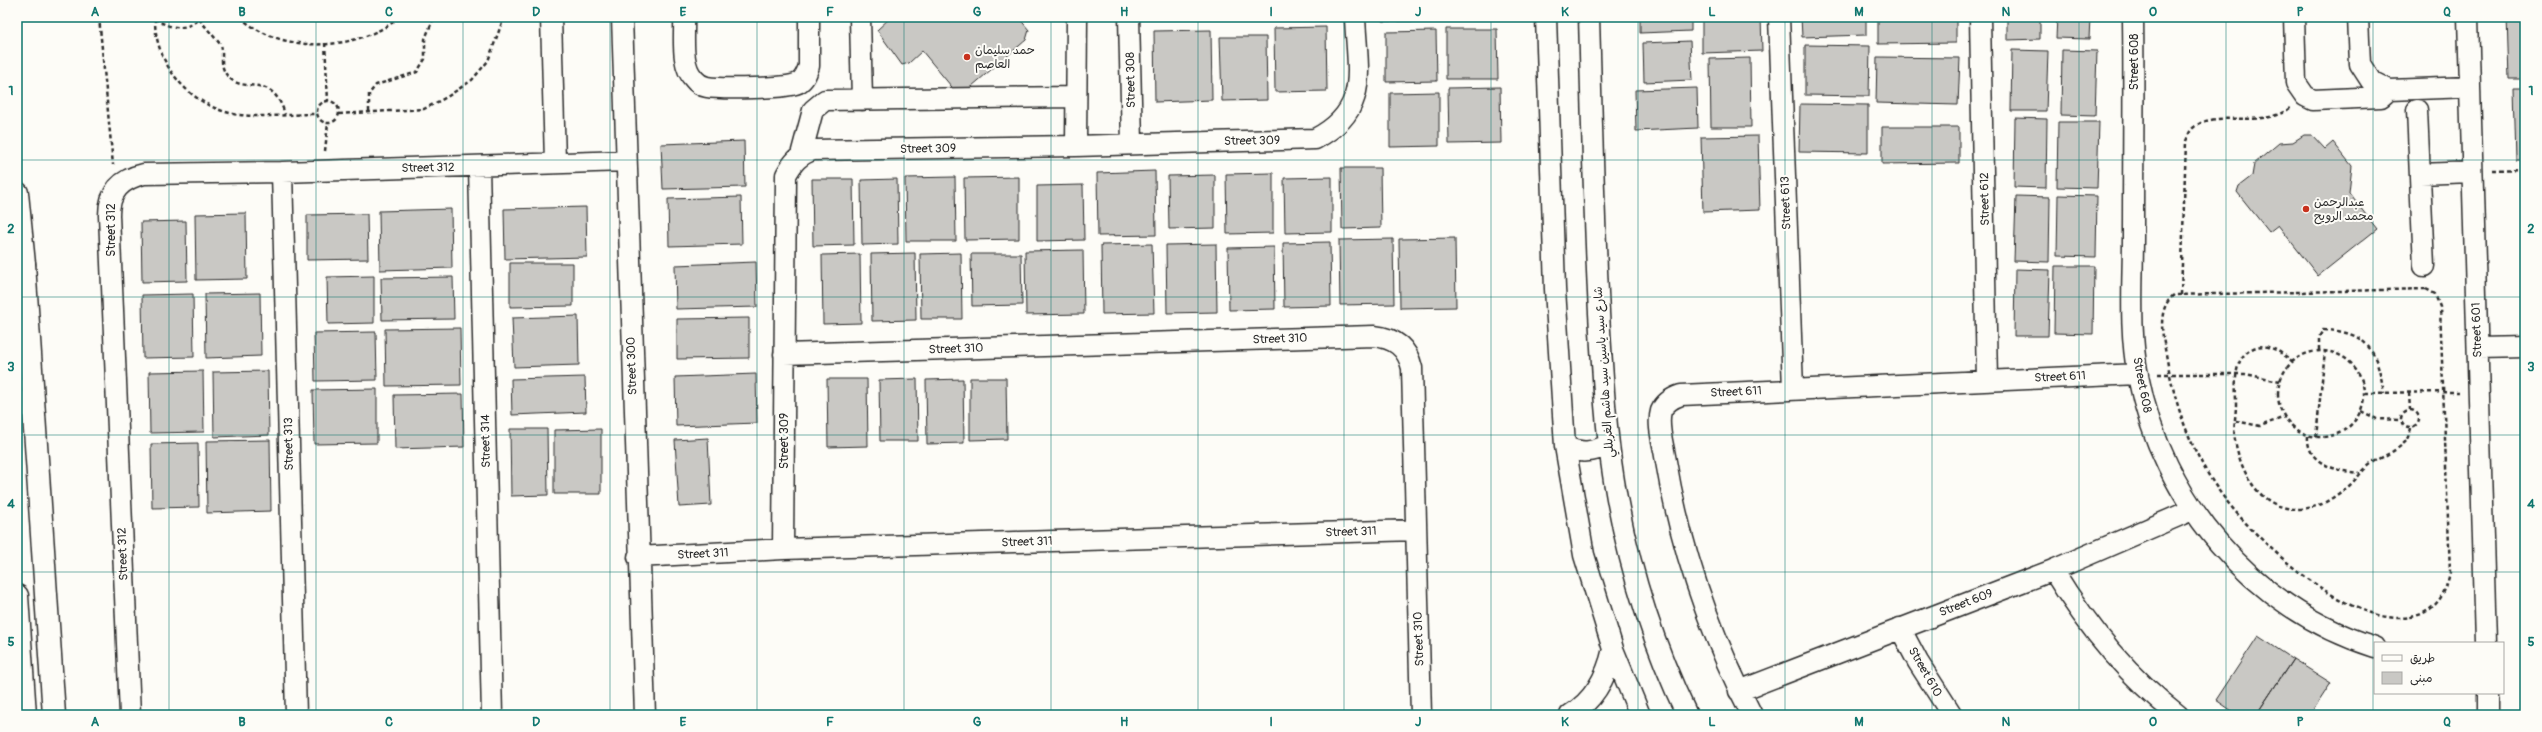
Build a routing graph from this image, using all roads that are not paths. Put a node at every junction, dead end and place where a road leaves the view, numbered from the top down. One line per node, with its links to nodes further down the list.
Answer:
1 (551, 17): 28 (street)
2 (622, 17): 27 (street, Street 300)
3 (684, 17): 4 (street)
4 (809, 17)
5 (860, 17): 22 (street)
6 (1077, 17): 20 (street)
7 (1129, 17): 24 (street, Street 308)
8 (1355, 17): 24 (street, Street 309)
9 (1546, 17): 44 (street)
10 (1589, 17): 43 (street, شارع سيد ياسين سيد هاشم الغربللي)
11 (1779, 17): 42 (street, Street 613)
12 (1980, 17): 41 (street, Street 612)
13 (2133, 17): 40 (street, Street 608)
14 (2294, 17): 21 (street)
15 (2358, 17): 17 (street)
16 (2468, 17): 18 (street, Street 601)
17 (2360, 60): 19 (street); 21 (street)
18 (2470, 87): 19 (street); 31 (street, Street 601)
19 (2389, 90): 21 (street)
20 (1075, 97): 22 (street); 25 (street)
21 (2343, 99)
22 (862, 100): 26 (street)
23 (2418, 110): 32 (street)
24 (1132, 143): 25 (street, Street 309)
25 (1076, 146): 26 (street, Street 309)
26 (801, 155): 39 (street, Street 309)
27 (625, 161): 28 (street, Street 312); 48 (street, Street 300)
28 (556, 162): 29 (street, Street 312)
29 (479, 167): 30 (street, Street 312); 61 (street, Street 314)
30 (282, 172): 59 (street, Street 312); 60 (street, Street 313)
31 (2472, 172): 32 (street); 38 (street, Street 601)
32 (2420, 174): 35 (street)
33 (17, 193): 34 (main road)
34 (24, 264): 36 (main road); 58 (main road)
35 (2424, 266)
36 (17, 303)
37 (2525, 347): 38 (street)
38 (2478, 348): 52 (street, Street 601)
39 (784, 354): 46 (street, Street 310); 47 (street, Street 309)
40 (2138, 374): 41 (street, Street 611); 45 (street, Street 608)
41 (1987, 381): 42 (street, Street 611)
42 (1792, 390): 55 (street, Street 611)
43 (1609, 444): 44 (street); 66 (street, شارع سيد ياسين سيد هاشم الغربللي)
44 (1565, 446): 54 (street)
45 (2192, 510): 49 (street, Street 609); 53 (street, Street 608)
46 (1416, 530): 47 (street, Street 311); 63 (street, Street 310)
47 (783, 549): 48 (street, Street 311)
48 (638, 557): 62 (street, Street 300)
49 (2053, 570): 51 (street, Street 609); 69 (street)
50 (17, 596): 57 (main road)
51 (1900, 628): 55 (street, Street 609); 68 (street, Street 610)
52 (2486, 642)
53 (2374, 647)
54 (1613, 649): 64 (street); 65 (street)
55 (1739, 690): 67 (street, Street 611)
56 (2488, 694): 70 (street)
57 (25, 715)
58 (54, 715)
59 (130, 715)
60 (296, 715)
61 (492, 715)
62 (644, 715)
63 (1421, 715)
64 (1570, 715)
65 (1640, 715)
66 (1688, 715)
67 (1752, 715)
68 (1952, 715)
69 (2178, 715)
70 (2488, 715)

